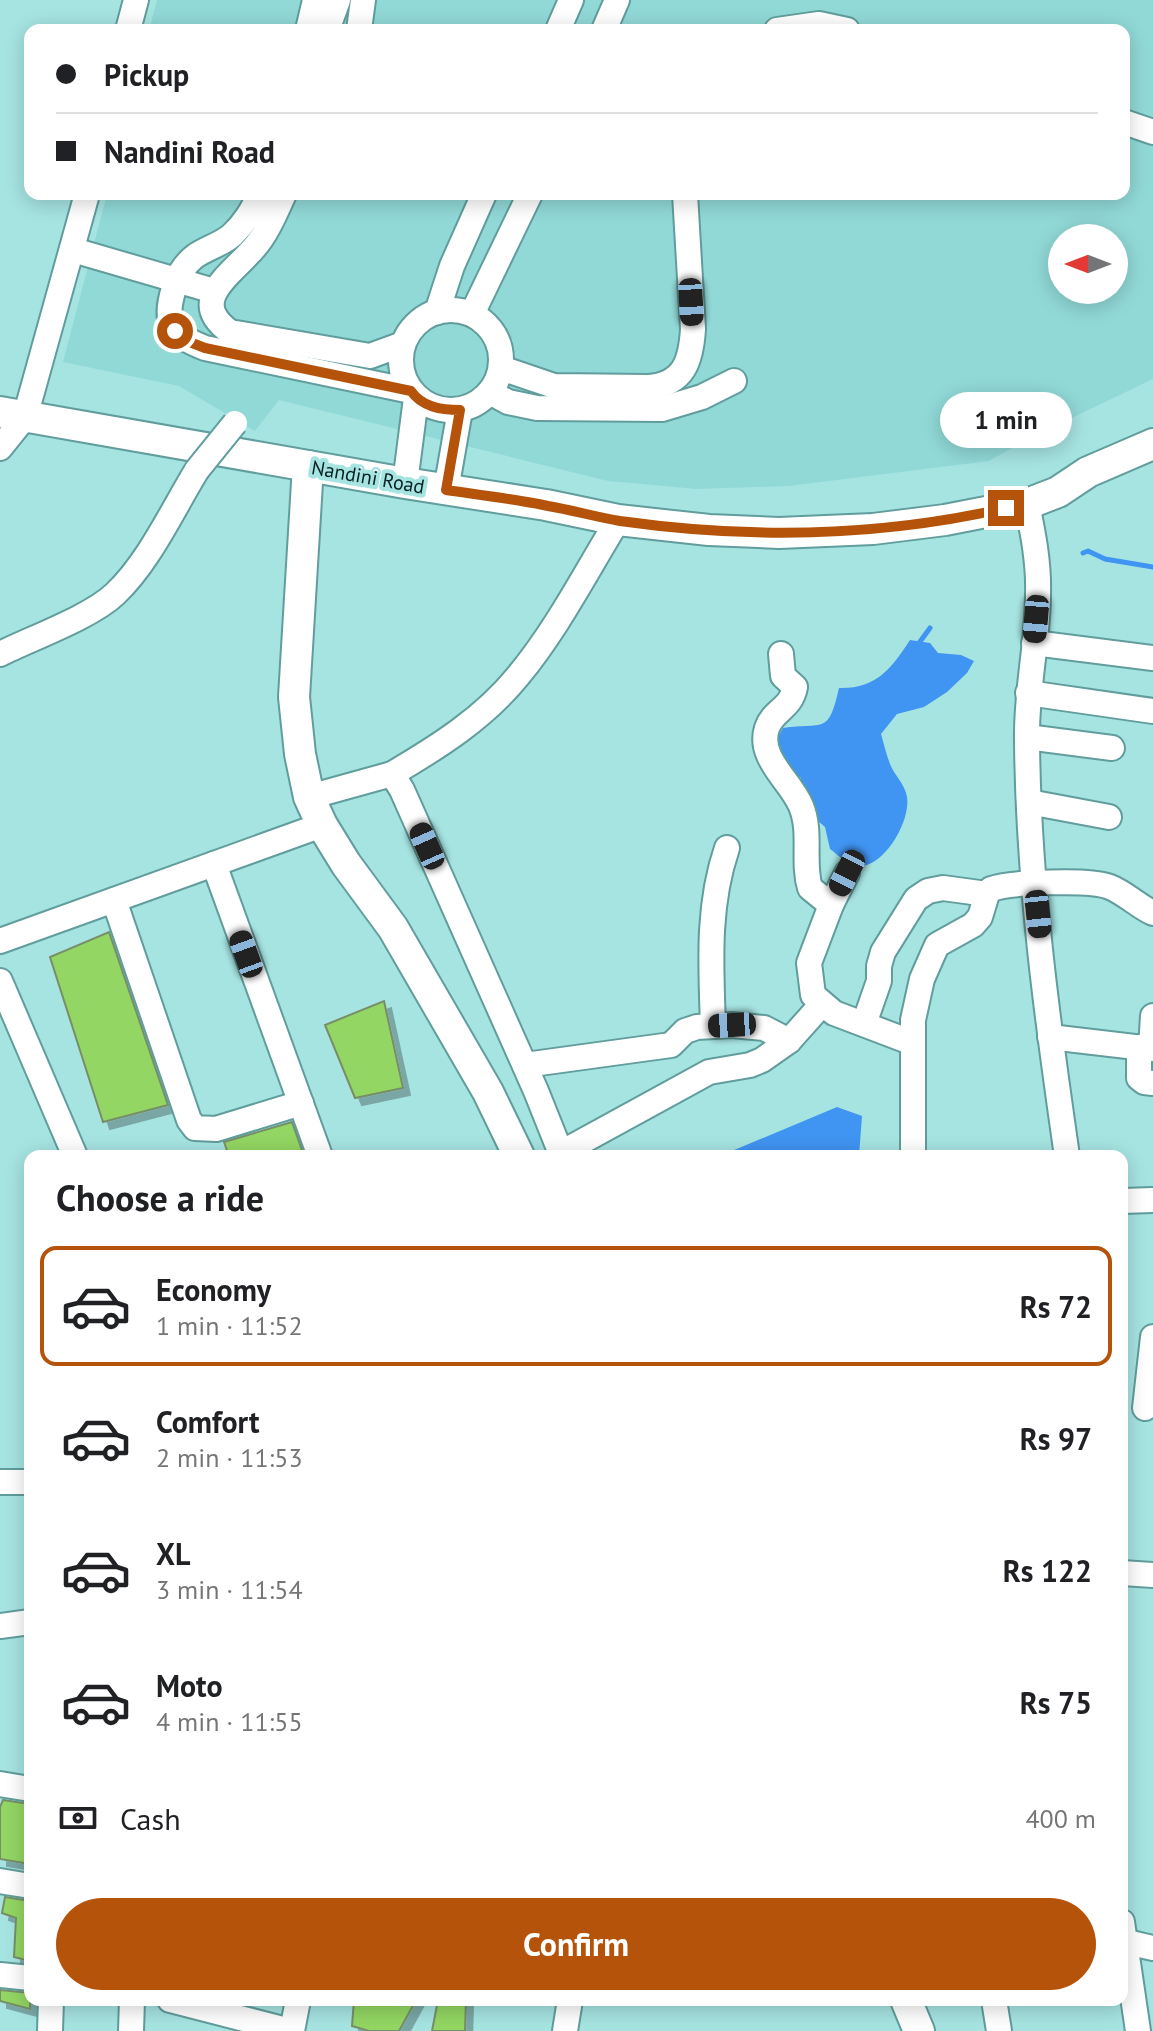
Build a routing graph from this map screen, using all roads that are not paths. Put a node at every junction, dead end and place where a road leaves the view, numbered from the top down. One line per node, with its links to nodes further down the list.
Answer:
1 (136, 0): 7 (street)
2 (315, 0): 8 (street)
3 (338, 0): 9 (street)
4 (363, 0): 10 (street)
5 (571, 0): 11 (street)
6 (617, 0): 12 (street)
7 (130, 24)
8 (309, 24)
9 (329, 24)
10 (360, 24)
11 (561, 24)
12 (607, 24)
13 (1130, 124): 14 (street)
14 (1153, 132)
15 (86, 200): 22 (street)
16 (237, 200): 23 (street)
17 (255, 200): 23 (street)
18 (281, 200): 24 (street)
19 (481, 200): 25 (street)
20 (527, 200): 26 (street)
21 (685, 200): 28 (street)
22 (73, 250): 23 (street); 33 (street)
23 (168, 278): 24 (street); 31 (street)
24 (214, 291): 27 (street)
25 (437, 312): 26 (street); 27 (street)
26 (472, 314): 28 (street)
27 (403, 344): 31 (street)
28 (501, 368): 30 (street)
29 (734, 381): 30 (street)
30 (490, 392): 32 (street)
31 (413, 394): 32 (street); 38 (street)
32 (460, 410): 39 (street)
33 (12, 415): 36 (street); 37 (main road, Nandini Road)
34 (235, 423): 43 (street, bridge)
35 (1153, 444): 40 (main road, Nandini Road)
36 (0, 448)
37 (308, 466): 38 (main road, Nandini Road); 51 (main road)
38 (405, 483): 39 (main road, Nandini Road)
39 (446, 490): 41 (main road, Nandini Road)
40 (1027, 504): 41 (main road, Nandini Road); 42 (street)
41 (618, 520): 50 (street)
42 (1034, 643): 45 (street); 46 (street)
43 (0, 654)
44 (781, 654): 61 (street)
45 (1153, 658)
46 (1028, 693): 47 (street); 48 (street)
47 (1153, 711)
48 (1027, 737): 49 (street); 52 (street)
49 (1112, 748)
50 (392, 774): 51 (street); 73 (street)
51 (309, 797): 54 (main road)
52 (1029, 802): 53 (street); 58 (street)
53 (1109, 817)
54 (322, 825): 56 (street); 78 (main road)
55 (727, 848): 68 (street)
56 (214, 864): 60 (street); 75 (street)
57 (847, 873): 61 (street)
58 (1034, 883): 59 (street); 62 (street); 69 (street)
59 (987, 894): 67 (street); 71 (street)
60 (114, 900): 63 (street); 75 (street)
61 (831, 905): 65 (street)
62 (1153, 913)
63 (0, 941)
64 (0, 981): 76 (street)
65 (822, 1004): 67 (street); 70 (street)
66 (1153, 1016): 72 (street)
67 (864, 1024): 71 (street)
68 (713, 1026): 70 (street); 73 (street)
69 (1050, 1037): 72 (street); 82 (street)
70 (789, 1041): 80 (street)
71 (913, 1043): 81 (street)
72 (1148, 1048): 74 (street)
73 (525, 1065): 79 (street)
74 (1153, 1083)
75 (301, 1103): 77 (street)
76 (72, 1150)
77 (318, 1150)
78 (516, 1150)
79 (560, 1150)
80 (571, 1150)
81 (913, 1150)
82 (1066, 1150)
83 (1153, 1200): 84 (street)
84 (1128, 1201)
85 (1153, 1337): 86 (street)
86 (1140, 1407)
87 (0, 1482): 88 (street)
88 (24, 1482)
89 (1128, 1573): 90 (street)
90 (1153, 1575)
91 (24, 1623): 92 (street)
92 (0, 1626)
93 (0, 1784): 94 (street)
94 (24, 1788)
95 (0, 1881): 96 (street)
96 (24, 1885)
97 (1128, 1937): 98 (street)
98 (1153, 1948)
99 (1128, 1967): 115 (street)
100 (0, 1975): 101 (street)
101 (24, 1977)
102 (51, 2006): 110 (street)
103 (132, 2006): 111 (street)
104 (193, 2006): 112 (street)
105 (297, 2006): 112 (street)
106 (569, 2006): 113 (street)
107 (907, 2006): 109 (main road)
108 (995, 2006): 114 (street)
109 (911, 2030)
110 (50, 2031)
111 (131, 2031)
112 (291, 2031)
113 (565, 2031)
114 (999, 2031)
115 (1138, 2031)

